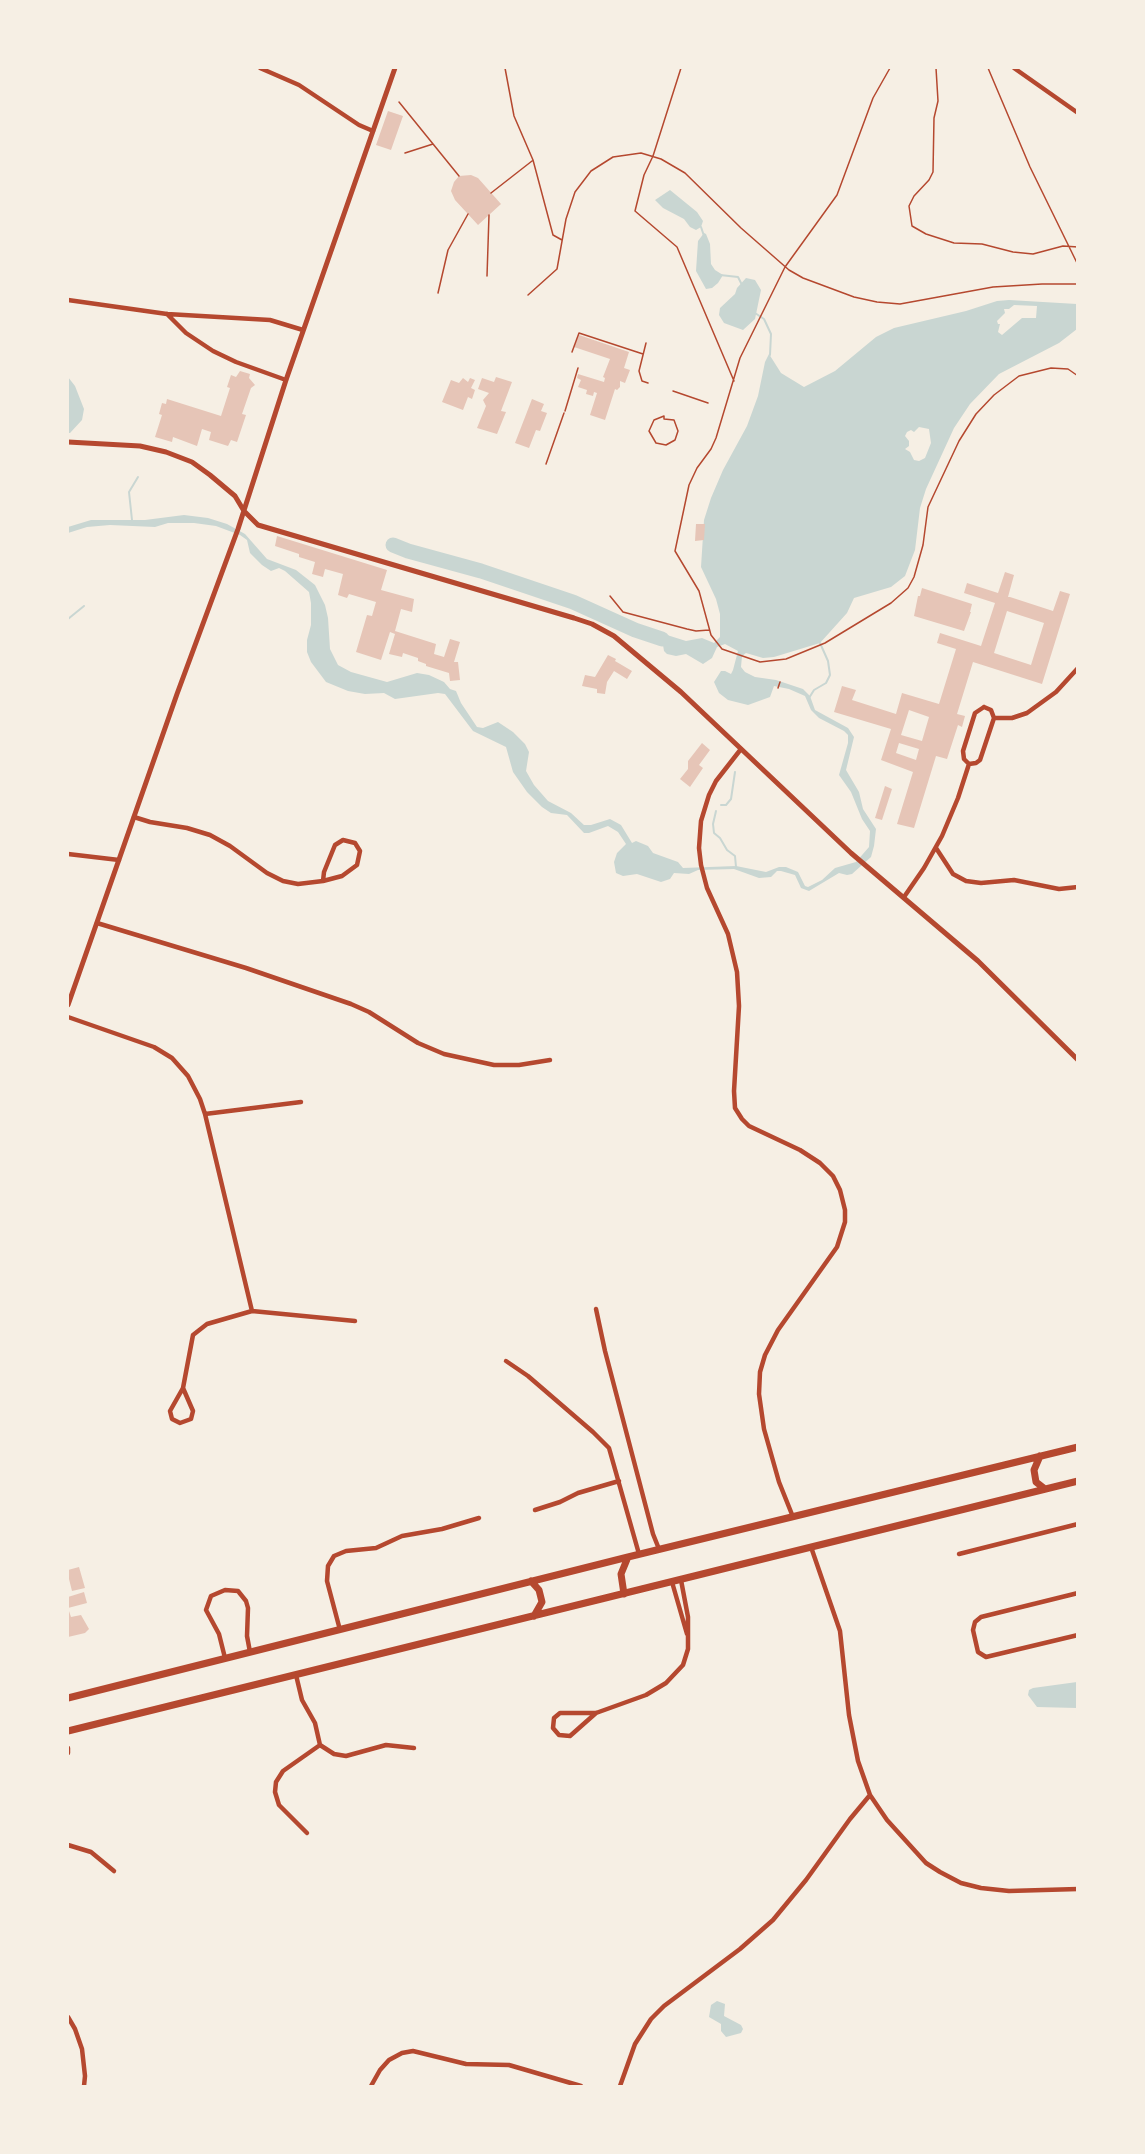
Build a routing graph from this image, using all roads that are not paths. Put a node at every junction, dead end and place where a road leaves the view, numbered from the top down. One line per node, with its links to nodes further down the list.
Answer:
1 (260, 68): 4 (street)
2 (395, 68): 6 (street)
3 (1014, 68): 5 (street)
4 (271, 70): 6 (street)
5 (1077, 113)
6 (373, 131): 9 (street)
7 (68, 300): 8 (street)
8 (167, 314): 9 (street); 10 (street)
9 (303, 330): 10 (street)
10 (286, 380): 12 (street)
11 (68, 442): 12 (street)
12 (243, 511): 15 (street); 17 (street)
13 (1077, 668): 14 (street)
14 (994, 718): 16 (street); 16 (street)
15 (741, 749): 23 (street); 42 (street)
16 (969, 764): 18 (street)
17 (134, 817): 20 (street); 21 (street)
18 (936, 848): 22 (street); 23 (street)
19 (68, 854): 20 (street)
20 (119, 860): 24 (street)
21 (323, 881): 21 (street)
22 (1077, 887)
23 (904, 897): 28 (street)
24 (97, 923): 25 (street); 27 (street)
25 (68, 1005)
26 (68, 1017): 30 (street)
27 (550, 1060)
28 (1077, 1060)
29 (302, 1101): 30 (street)
30 (205, 1114): 32 (street)
31 (596, 1309): 46 (street)
32 (252, 1311): 33 (street); 35 (street)
33 (355, 1321)
34 (506, 1361): 38 (street)
35 (183, 1388): 35 (street)
36 (1077, 1447): 37 (main road)
37 (1040, 1456): 40 (main road); 42 (main road)
38 (619, 1481): 41 (street); 47 (street)
39 (1077, 1484): 40 (main road)
40 (1045, 1489): 45 (main road)
41 (535, 1510)
42 (793, 1517): 46 (main road)
43 (478, 1518): 56 (street)
44 (1077, 1524): 48 (street)
45 (811, 1547): 50 (main road); 69 (street)
46 (659, 1550): 47 (main road)
47 (639, 1554): 49 (main road)
48 (959, 1554)
49 (628, 1557): 51 (main road); 54 (main road)
50 (681, 1580): 52 (main road); 58 (street)
51 (531, 1581): 55 (main road); 56 (main road)
52 (672, 1582): 54 (main road); 58 (street)
53 (1077, 1593): 57 (street)
54 (624, 1594): 55 (main road)
55 (534, 1616): 61 (main road)
56 (340, 1630): 59 (main road)
57 (1077, 1635)
58 (688, 1640): 63 (street)
59 (250, 1652): 60 (main road); 60 (street)
60 (225, 1658): 62 (main road)
61 (296, 1675): 64 (main road); 65 (street)
62 (68, 1698)
63 (596, 1713): 63 (street)
64 (68, 1731)
65 (320, 1745): 67 (street); 70 (street)
66 (68, 1748): 68 (street)
67 (414, 1748)
68 (68, 1753)
69 (870, 1795): 73 (street); 78 (street)
70 (307, 1833)
71 (68, 1845): 72 (street)
72 (114, 1870)
73 (1077, 1889)
74 (68, 2017): 75 (street)
75 (84, 2086)
76 (371, 2086): 77 (street)
77 (581, 2086)
78 (620, 2086)

